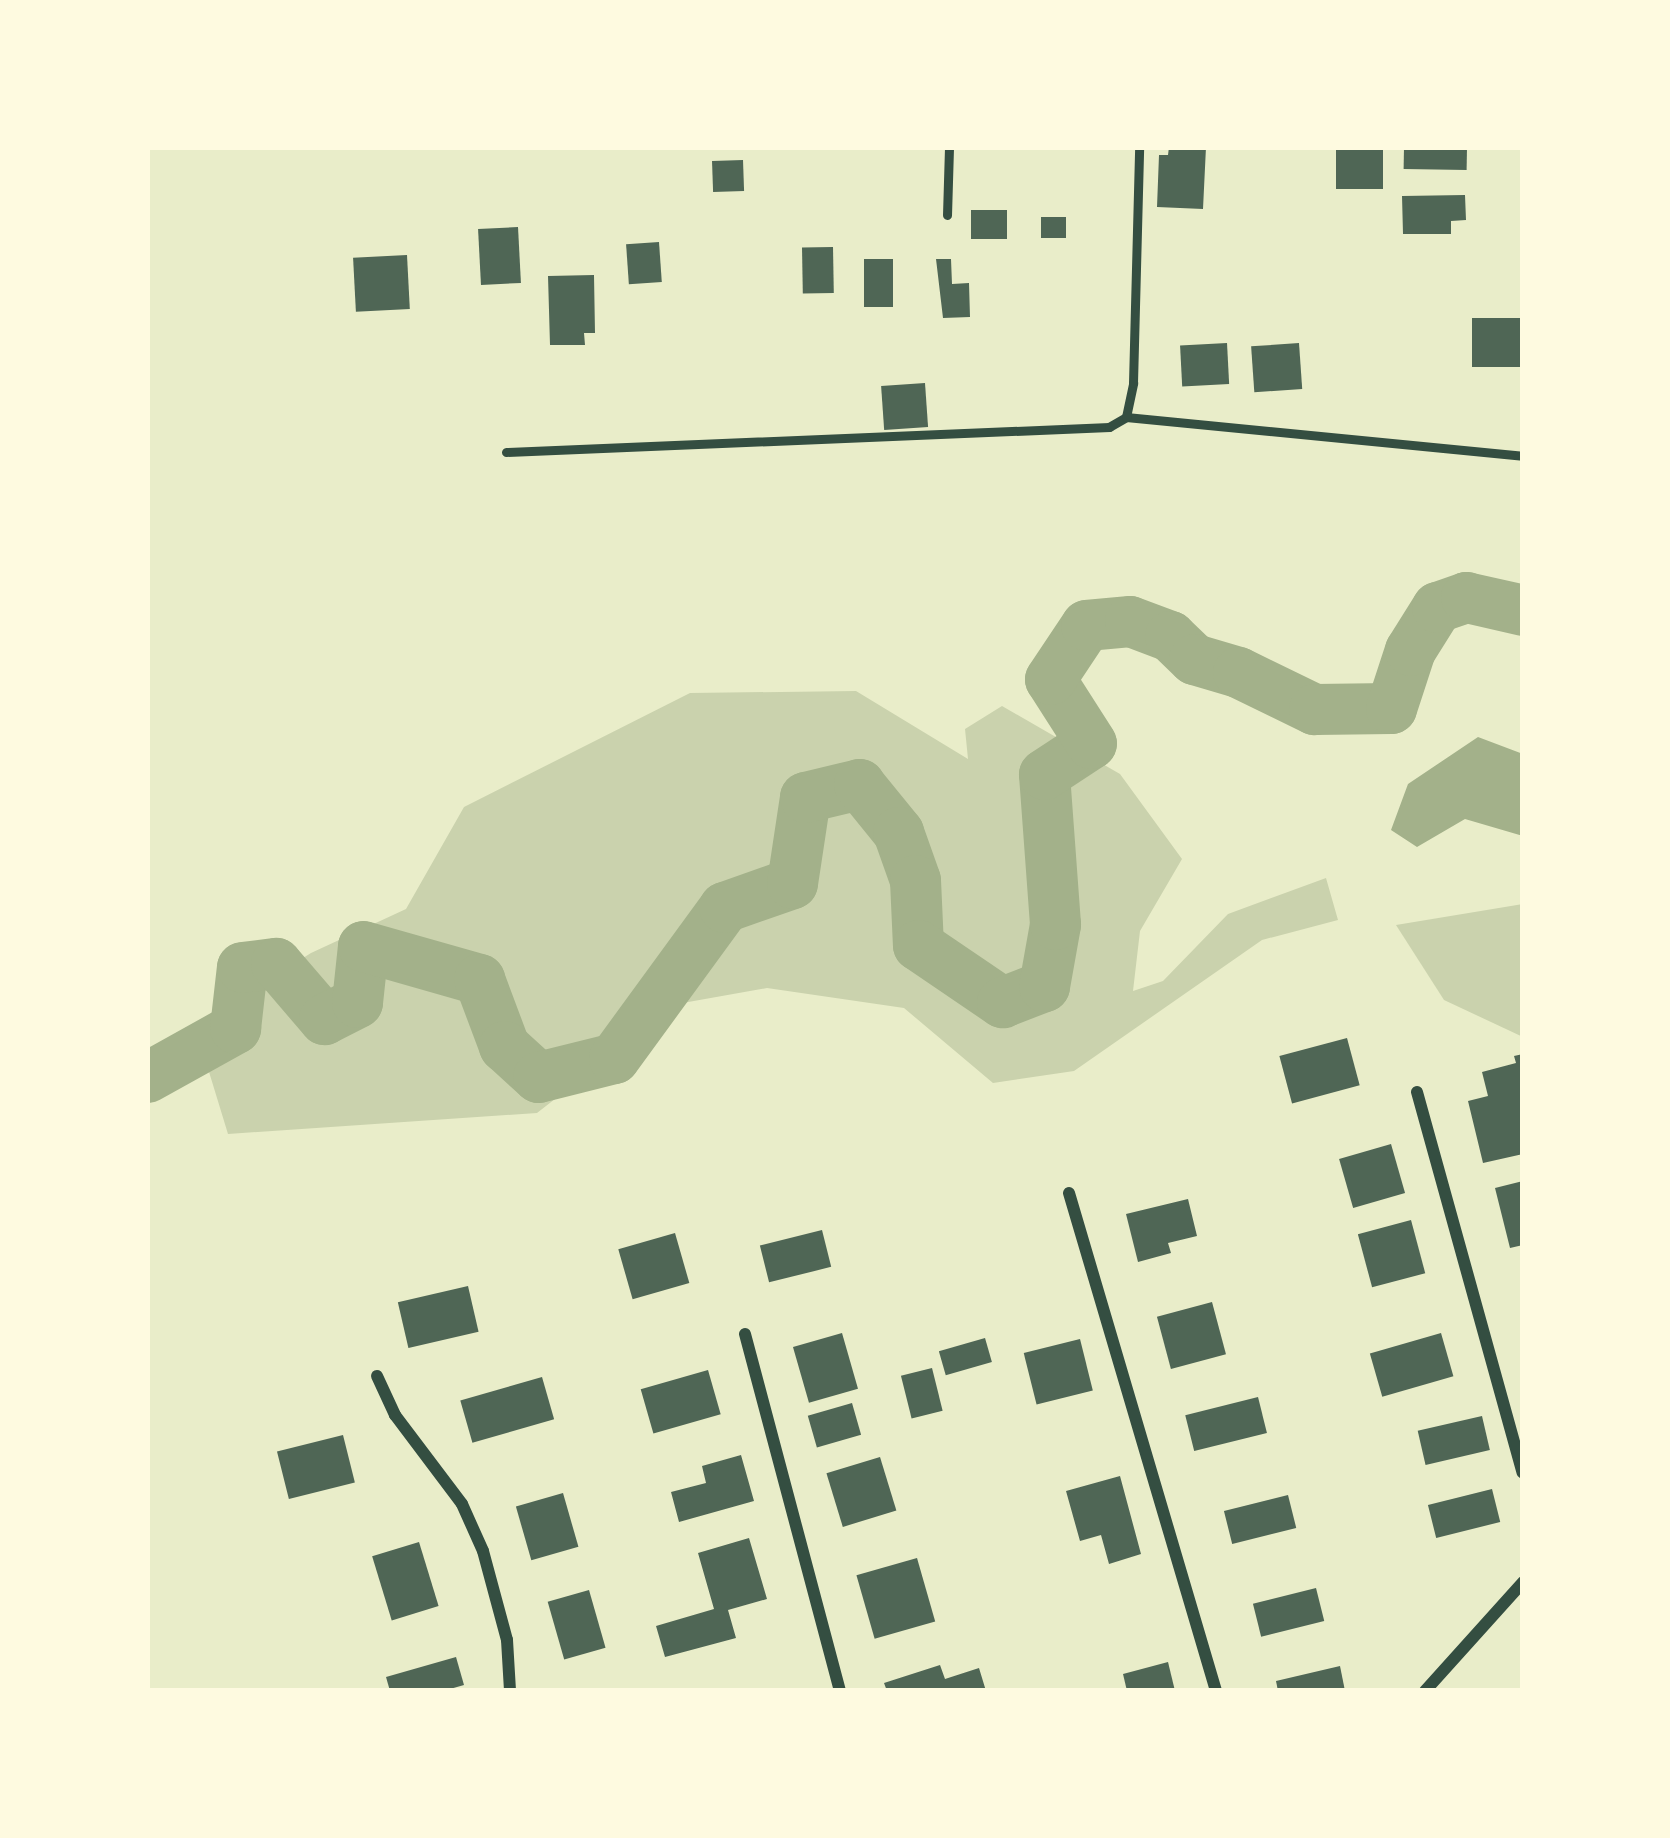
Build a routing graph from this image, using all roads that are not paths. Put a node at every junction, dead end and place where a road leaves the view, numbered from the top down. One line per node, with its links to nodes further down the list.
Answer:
1 (949, 147): 3 (lane)
2 (1138, 147): 4 (lane)
3 (946, 215)
4 (1126, 417): 5 (lane); 6 (lane)
5 (506, 452)
6 (1522, 456)
7 (1417, 1092): 11 (street)
8 (1069, 1193): 15 (street)
9 (745, 1334): 14 (street)
10 (377, 1376): 13 (street)
11 (1523, 1473)
12 (1523, 1582): 16 (street)
13 (510, 1691)
14 (840, 1691)
15 (1216, 1691)
16 (1425, 1691)

